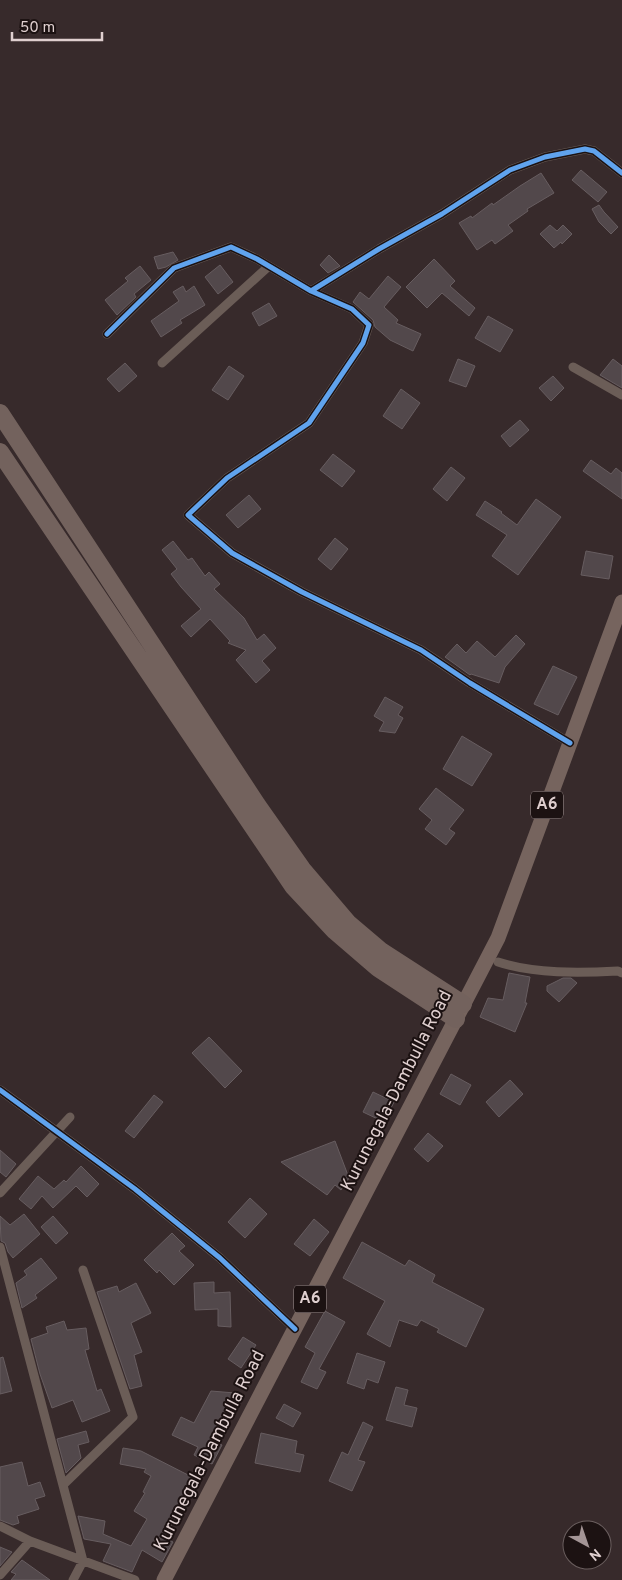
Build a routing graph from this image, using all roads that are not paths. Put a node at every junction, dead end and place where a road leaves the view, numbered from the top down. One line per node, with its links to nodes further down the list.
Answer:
1 (622, 173): 3 (street)
2 (269, 266): 3 (street); 4 (street); 5 (street)
3 (311, 292): 11 (street)
4 (107, 334)
5 (162, 363)
6 (573, 368): 7 (street)
7 (622, 395)
8 (0, 413): 14 (highway)
9 (0, 452): 14 (highway)
10 (622, 602): 11 (highway, Kurunegala-Dambulla Road / A6)
11 (570, 742): 14 (highway, Kurunegala-Dambulla Road / A6)
12 (498, 962): 13 (street)
13 (622, 973)
14 (459, 1012): 21 (highway, Kurunegala-Dambulla Road / A6)
15 (0, 1090): 17 (street)
16 (70, 1117): 17 (street)
17 (58, 1131): 18 (street); 21 (street)
18 (0, 1193)
19 (0, 1247): 22 (street)
20 (84, 1270): 22 (street)
21 (294, 1329): 29 (highway, Kurunegala-Dambulla Road / A6)
22 (64, 1484): 25 (street)
23 (0, 1526): 24 (street)
24 (30, 1540): 25 (street); 26 (street)
25 (83, 1561): 27 (street); 28 (street)
26 (0, 1575)
27 (73, 1580)
28 (135, 1580)
29 (164, 1580)

